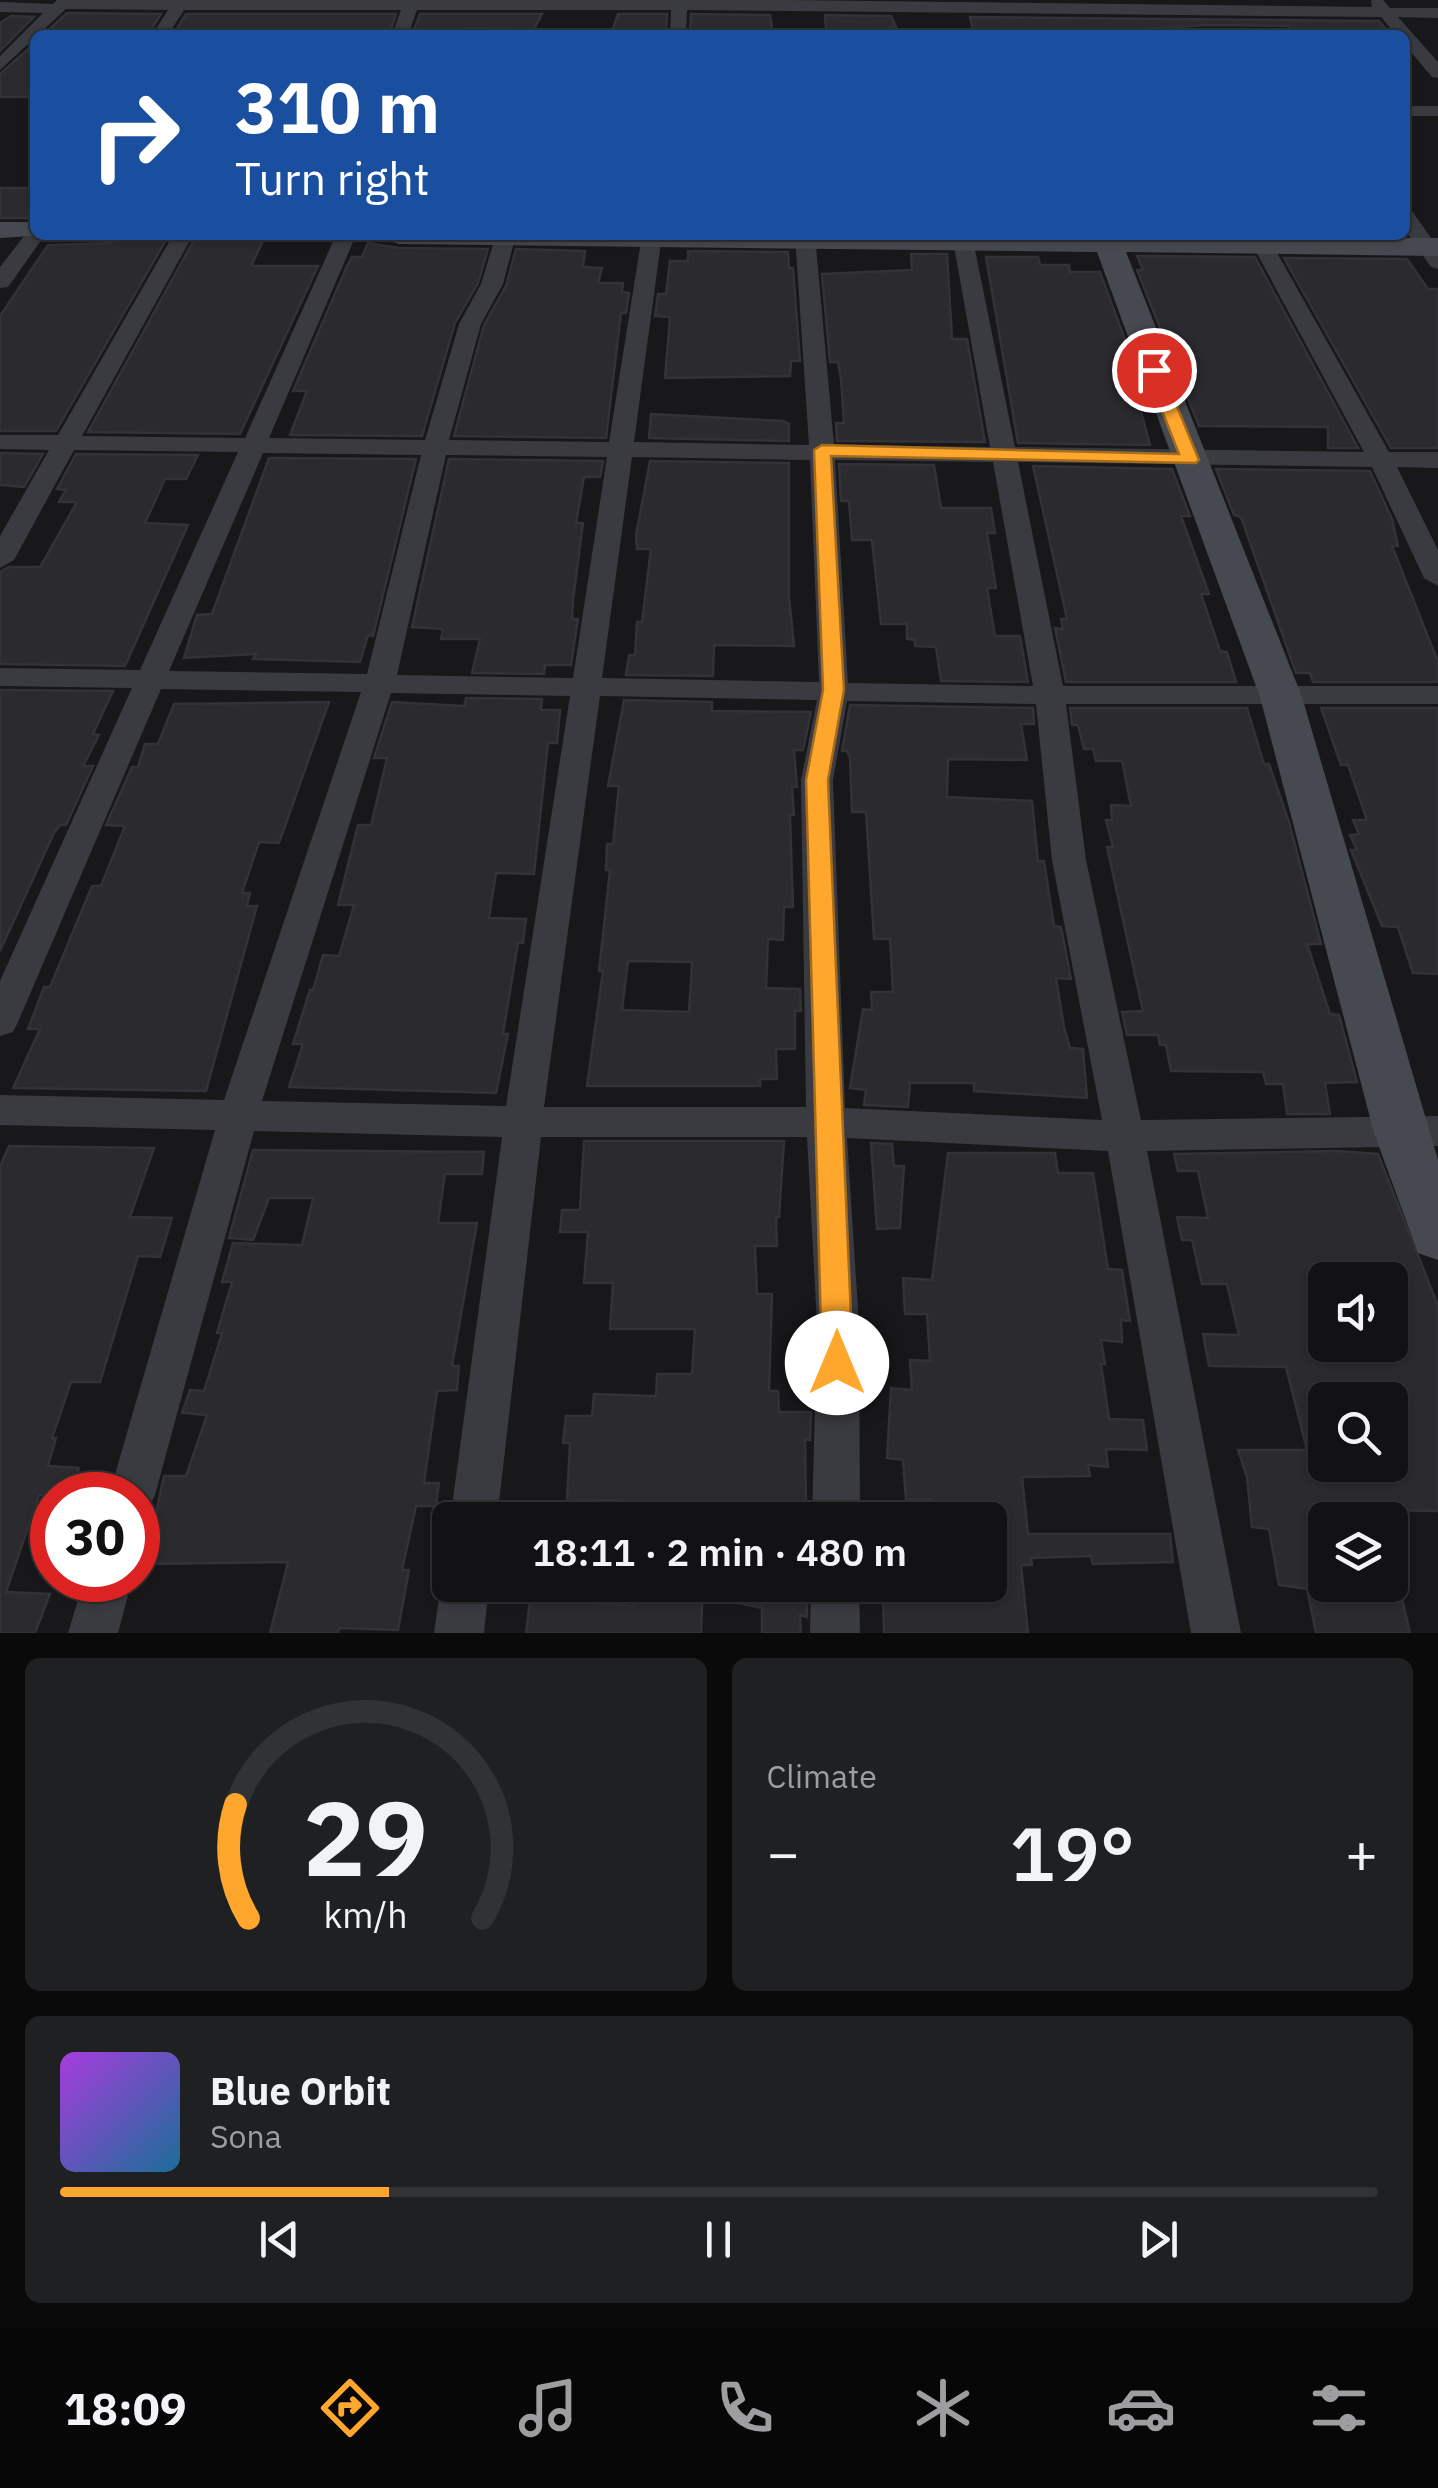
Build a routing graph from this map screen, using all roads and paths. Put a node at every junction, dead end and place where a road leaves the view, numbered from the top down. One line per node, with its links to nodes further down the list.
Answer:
1 (1374, 0): 15 (street)
2 (181, 2): 5 (street); 8 (street); 17 (street)
3 (412, 2): 8 (street); 9 (street); 18 (street)
4 (679, 3): 9 (street); 10 (street); 19 (street)
5 (61, 4): 6 (street); 16 (street)
6 (0, 6)
7 (1256, 6): 13 (street); 15 (street); 20 (street)
8 (294, 8)
9 (560, 8)
10 (791, 8): 11 (street)
11 (906, 10): 12 (street)
12 (1028, 11): 13 (street)
13 (1146, 12)
14 (1438, 13): 15 (street)
15 (1386, 14): 21 (street)
16 (35, 30)
17 (163, 30)
18 (402, 30)
19 (678, 30)
20 (1278, 30)
21 (1400, 30)
22 (30, 35): 24 (street)
23 (1410, 41): 25 (street)
24 (0, 65)
25 (1438, 73)
26 (1410, 110): 27 (street)
27 (1438, 111)
28 (1410, 221): 40 (street)
29 (0, 230): 30 (street)
30 (30, 232)
31 (30, 239): 41 (street)
32 (181, 240): 43 (street)
33 (344, 240): 44 (street)
34 (505, 240): 45 (street)
35 (651, 240): 46 (street)
36 (805, 240): 47 (street)
37 (963, 240): 48 (street)
38 (1108, 240): 50 (street)
39 (1259, 240): 40 (street); 49 (street)
40 (1434, 252)
41 (0, 282)
42 (0, 442): 43 (street)
43 (68, 443): 44 (street); 52 (street)
44 (251, 447): 45 (street); 55 (street)
45 (435, 447): 46 (street); 56 (street)
46 (622, 450): 47 (street); 57 (street)
47 (822, 450): 48 (street); 58 (street)
48 (1006, 457): 50 (street); 59 (street)
49 (1380, 458): 50 (street); 51 (street); 53 (street)
50 (1190, 460): 61 (street)
51 (1438, 460)
52 (0, 560)
53 (1438, 578)
54 (0, 677): 55 (street)
55 (148, 680): 56 (street); 62 (street)
56 (377, 683): 57 (street); 64 (street)
57 (588, 686): 58 (street); 65 (street)
58 (834, 690): 59 (street); 66 (street)
59 (1050, 695): 61 (street); 68 (street)
60 (1438, 695): 61 (street)
61 (1280, 697): 67 (street)
62 (0, 1022)
63 (0, 1110): 64 (street)
64 (238, 1117): 65 (street); 70 (street)
65 (523, 1122): 66 (street); 71 (street)
66 (826, 1122): 68 (street); 72 (street)
67 (1420, 1132): 68 (street); 69 (street)
68 (1125, 1136): 79 (street)
69 (1438, 1236)
70 (138, 1472)
71 (475, 1502)
72 (836, 1502)
73 (102, 1602): 76 (street)
74 (463, 1602): 77 (street)
75 (835, 1602): 78 (street)
76 (94, 1633)
77 (459, 1633)
78 (835, 1633)
79 (1216, 1633)

